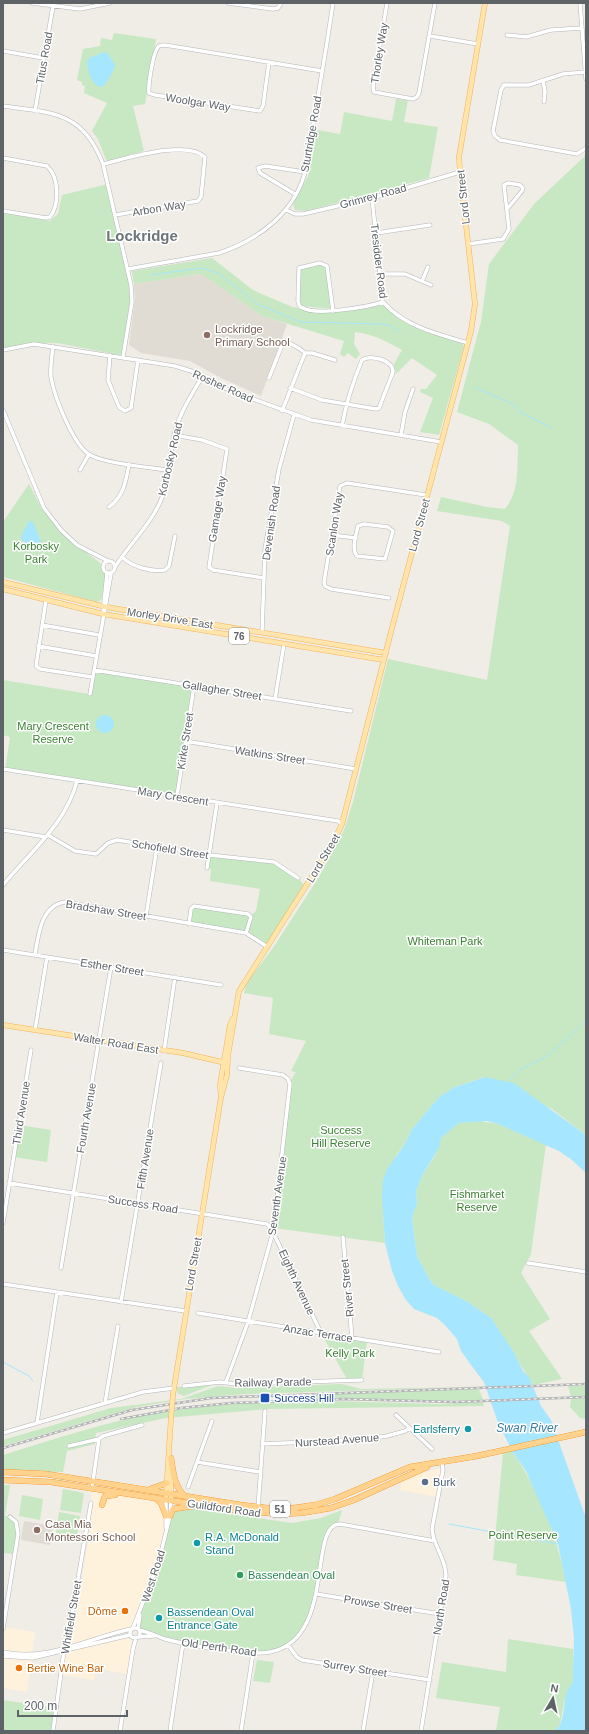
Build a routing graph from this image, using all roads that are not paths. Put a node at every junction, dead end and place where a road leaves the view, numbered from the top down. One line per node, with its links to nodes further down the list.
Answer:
1 (32, 3): 11 (street)
2 (110, 3): 10 (street)
3 (228, 3): 4 (street)
4 (280, 3)
5 (333, 3): 19 (street, Sturtridge Road)
6 (387, 3): 14 (street, Thorley Way)
7 (435, 3): 14 (street, Thorley Way)
8 (485, 3): 15 (main road, Lord Street)
9 (580, 3): 12 (street)
10 (96, 5): 11 (street)
11 (53, 6): 17 (street, Titus Road)
12 (582, 28): 13 (street); 20 (street)
13 (507, 35)
14 (430, 36): 15 (street)
15 (478, 44): 30 (main road, Lord Street)
16 (3, 51): 17 (street)
17 (43, 58): 25 (street, Titus Road)
18 (269, 62): 18 (street, Woolgar Way); 19 (street, Woolgar Way)
19 (322, 71): 29 (street, Sturtridge Road)
20 (585, 72): 21 (street); 22 (street)
21 (586, 79)
22 (543, 82): 23 (street); 26 (street)
23 (544, 102)
24 (3, 106): 25 (street)
25 (35, 111): 28 (street)
26 (586, 148)
27 (3, 158): 35 (street)
28 (103, 164): 36 (street); 36 (street, Arbon Way)
29 (305, 172): 31 (street, Sturtridge Road); 31 (street)
30 (460, 172): 32 (street, Grimrey Road); 39 (main road, Lord Street)
31 (295, 194): 34 (street, Sturtridge Road)
32 (372, 198): 34 (street, Grimrey Road); 38 (street, Tresidder Road)
33 (508, 208): 33 (street); 39 (street)
34 (286, 210): 41 (street, Sturtridge Road)
35 (3, 211)
36 (115, 215): 41 (street)
37 (430, 225): 38 (street)
38 (376, 233): 42 (street, Tresidder Road)
39 (468, 244): 47 (main road, Lord Street)
40 (428, 267): 43 (street)
41 (128, 269): 52 (street)
42 (380, 274): 43 (street); 45 (street, Tresidder Road)
43 (422, 280): 44 (street)
44 (431, 285)
45 (383, 302): 46 (street); 47 (street, Tresidder Road)
46 (332, 311): 46 (street)
47 (468, 342): 66 (main road, Lord Street)
48 (53, 346): 49 (street, Rosher Road); 51 (street, Rosher Road); 67 (street)
49 (3, 350)
50 (304, 353): 54 (street); 56 (street); 57 (street)
51 (110, 355): 52 (street, Rosher Road); 53 (street)
52 (123, 357): 53 (street, Rosher Road)
53 (138, 360): 55 (street, Rosher Road)
54 (335, 360)
55 (202, 377): 61 (street, Rosher Road); 64 (street, Korbosky Road)
56 (269, 378)
57 (290, 388): 59 (street); 61 (street)
58 (413, 389): 65 (street)
59 (346, 404): 59 (street); 63 (street)
60 (3, 410): 77 (street)
61 (282, 411): 62 (street, Rosher Road)
62 (294, 415): 63 (street, Rosher Road); 82 (street, Devenish Road)
63 (342, 426): 65 (street, Rosher Road)
64 (174, 435): 70 (street, Korbosky Road); 82 (street, Gamage Way)
65 (401, 436): 66 (street, Rosher Road)
66 (441, 442): 71 (main road, Lord Street)
67 (89, 454): 68 (street); 69 (street)
68 (129, 464): 70 (street); 72 (street)
69 (80, 470)
70 (168, 470): 76 (street, Korbosky Road)
71 (426, 495): 73 (street, Scanlon Way); 94 (main road, Lord Street)
72 (109, 507)
73 (332, 535): 75 (street); 85 (street, Scanlon Way)
74 (175, 536): 76 (street)
75 (356, 538): 75 (street)
76 (121, 557): 78 (street); 80 (street, Korbosky Road)
77 (100, 558): 78 (street); 79 (street)
78 (109, 562): 79 (street); 80 (street)
79 (104, 564): 81 (street)
80 (115, 567): 81 (street, Korbosky Road)
81 (109, 573): 87 (street)
82 (264, 578): 90 (street, Devenish Road)
83 (3, 582): 87 (main road, Morley Drive East / 76)
84 (3, 589): 86 (main road, Morley Drive East / 76)
85 (389, 598)
86 (46, 600): 88 (main road, Morley Drive East / 76); 89 (street)
87 (104, 607): 88 (street); 90 (main road, Morley Drive East / 76)
88 (103, 614): 91 (street); 92 (main road, Morley Drive East / 76)
89 (42, 625): 91 (street); 93 (street)
90 (262, 632): 94 (main road, Morley Drive East / 76)
91 (99, 635): 95 (street)
92 (284, 644): 96 (main road, Morley Drive East / 76); 101 (street)
93 (38, 646): 95 (street); 98 (street)
94 (386, 653): 96 (main road, Lord Street)
95 (96, 656): 97 (street)
96 (384, 660): 105 (main road, Lord Street)
97 (94, 670): 98 (street); 99 (street, Gallagher Street)
98 (92, 677): 100 (street)
99 (194, 686): 101 (street, Gallagher Street); 103 (street, Kirke Street)
100 (90, 694)
101 (275, 699): 102 (street, Gallagher Street)
102 (351, 711)
103 (185, 741): 105 (street, Watkins Street); 107 (street, Kirke Street)
104 (3, 769): 106 (street, Mary Crescent)
105 (356, 769): 109 (main road, Lord Street)
106 (77, 781): 107 (street, Mary Crescent); 111 (street)
107 (177, 796): 108 (street, Mary Crescent)
108 (217, 803): 109 (street, Mary Crescent); 113 (street)
109 (342, 824): 120 (main road, Lord Street)
110 (3, 830): 111 (street)
111 (47, 836): 112 (street, Schofield Street); 116 (street)
112 (157, 847): 113 (street, Schofield Street); 117 (street)
113 (209, 855): 114 (street); 115 (street, Schofield Street)
114 (207, 868)
115 (298, 878)
116 (3, 885)
117 (146, 916): 118 (street, Bradshaw Street); 122 (street, Bradshaw Street)
118 (189, 924): 119 (street, Bradshaw Street); 119 (street)
119 (246, 933): 120 (street, Bradshaw Street)
120 (266, 946): 133 (main road, Lord Street)
121 (3, 950): 122 (street, Esther Street)
122 (35, 955): 123 (street, Esther Street)
123 (47, 957): 124 (street, Esther Street); 128 (street)
124 (111, 967): 125 (street, Esther Street); 129 (street, Fourth Avenue)
125 (175, 977): 126 (street, Esther Street); 131 (street)
126 (221, 985)
127 (3, 1025): 128 (main road, Walter Road East)
128 (35, 1030): 129 (main road, Walter Road East)
129 (100, 1040): 131 (main road, Walter Road East); 136 (street, Fourth Avenue)
130 (31, 1050): 135 (street, Third Avenue)
131 (164, 1050): 133 (main road, Walter Road East)
132 (161, 1063): 137 (street, Fifth Avenue)
133 (226, 1063): 138 (main road, Lord Street)
134 (239, 1068): 140 (street, Seventh Avenue)
135 (9, 1183): 136 (street, Success Road); 139 (street, Third Avenue)
136 (73, 1193): 137 (street, Success Road); 143 (street, Fourth Avenue)
137 (138, 1203): 138 (street, Success Road); 147 (street, Fifth Avenue)
138 (202, 1213): 140 (street, Success Road); 148 (main road, Lord Street)
139 (3, 1223)
140 (274, 1232): 150 (street, Seventh Avenue); 152 (street, Eighth Avenue)
141 (343, 1237): 153 (street, River Street)
142 (528, 1263): 144 (street)
143 (61, 1268)
144 (586, 1272)
145 (3, 1284): 146 (street)
146 (57, 1292): 147 (street); 163 (street)
147 (121, 1302): 148 (street)
148 (185, 1312): 158 (main road, Lord Street)
149 (198, 1313): 150 (street, Anzac Terrace)
150 (248, 1322): 152 (street, Anzac Terrace); 156 (street, Seventh Avenue)
151 (118, 1326): 159 (street)
152 (322, 1333): 153 (street, Anzac Terrace)
153 (352, 1338): 154 (street, Anzac Terrace)
154 (439, 1352)
155 (362, 1380): 156 (street, Railway Parade)
156 (226, 1382): 157 (street, Railway Parade)
157 (184, 1386)
158 (174, 1388): 159 (street); 168 (main road, Lord Street, bridge)
159 (105, 1403): 163 (street)
160 (265, 1411): 170 (street)
161 (396, 1415): 165 (street)
162 (212, 1421): 174 (street)
163 (37, 1423): 167 (street)
164 (142, 1425): 169 (street)
165 (410, 1428): 170 (street, Nurstead Avenue); 172 (street)
166 (586, 1432): 175 (highway, Guildford Road / 51)
167 (3, 1433)
168 (171, 1433): 173 (main road, Lord Street); 180 (main road, Lord Street)
169 (99, 1439): 171 (street); 179 (street)
170 (262, 1444): 177 (street)
171 (69, 1446)
172 (432, 1449)
173 (171, 1458): 184 (main road, Lord Street); 186 (highway)
174 (197, 1462): 177 (street); 181 (street)
175 (440, 1463): 192 (highway, Guildford Road / 51); 195 (street, North Road)
176 (3, 1472): 179 (highway, Guildford Road / 51)
177 (260, 1472): 192 (street)
178 (3, 1480): 182 (highway, Guildford Road / 51)
179 (93, 1482): 182 (street); 183 (highway, Guildford Road / 51)
180 (167, 1483): 183 (highway); 184 (main road, Lord Street)
181 (188, 1487)
182 (92, 1488): 185 (highway, Guildford Road / 51)
183 (144, 1489): 184 (highway, Guildford Road / 51)
184 (168, 1493): 186 (highway, Guildford Road / 51); 188 (main road, Lord Street)
185 (133, 1495): 187 (highway, Guildford Road / 51); 190 (highway)
186 (185, 1496): 192 (highway, Guildford Road / 51)
187 (155, 1498): 188 (highway, Guildford Road / 51); 193 (highway)
188 (169, 1500): 191 (highway, Guildford Road / 51); 193 (street, West Road)
189 (90, 1503): 207 (street, Whitfield Street)
190 (102, 1505)
191 (199, 1505): 192 (highway, Guildford Road / 51); 193 (highway)
192 (258, 1510)
193 (168, 1516): 198 (street, West Road)
194 (10, 1517): 199 (street)
195 (435, 1541): 196 (street, Old Perth Road); 197 (street, North Road)
196 (316, 1594): 197 (street, Prowse Street); 206 (street, Old Perth Road)
197 (440, 1614): 214 (street, North Road)
198 (140, 1615): 200 (street, West Road); 201 (street, West Road)
199 (3, 1629)
200 (132, 1629): 201 (street, Old Perth Road); 202 (street, West Road); 207 (street)
201 (139, 1630): 203 (street, Old Perth Road); 204 (street, West Road)
202 (130, 1636): 204 (street, Old Perth Road); 208 (street); 209 (street)
203 (157, 1636): 204 (street, Old Perth Road); 205 (street, Old Perth Road)
204 (137, 1637): 208 (street)
205 (183, 1643): 211 (street, Old Perth Road); 217 (street)
206 (288, 1645): 211 (street, Old Perth Road); 213 (street, Surrey Street)
207 (68, 1646): 209 (street, Whitfield Street); 210 (street)
208 (133, 1649): 216 (street)
209 (64, 1651): 212 (street); 215 (street, Whitfield Street)
210 (3, 1652)
211 (253, 1653): 218 (street)
212 (3, 1656)
213 (373, 1671): 214 (street, Surrey Street); 219 (street)
214 (430, 1680): 220 (street, North Road)
215 (53, 1731)
216 (120, 1731)
217 (170, 1731)
218 (241, 1731)
219 (364, 1731)
220 (421, 1731)

